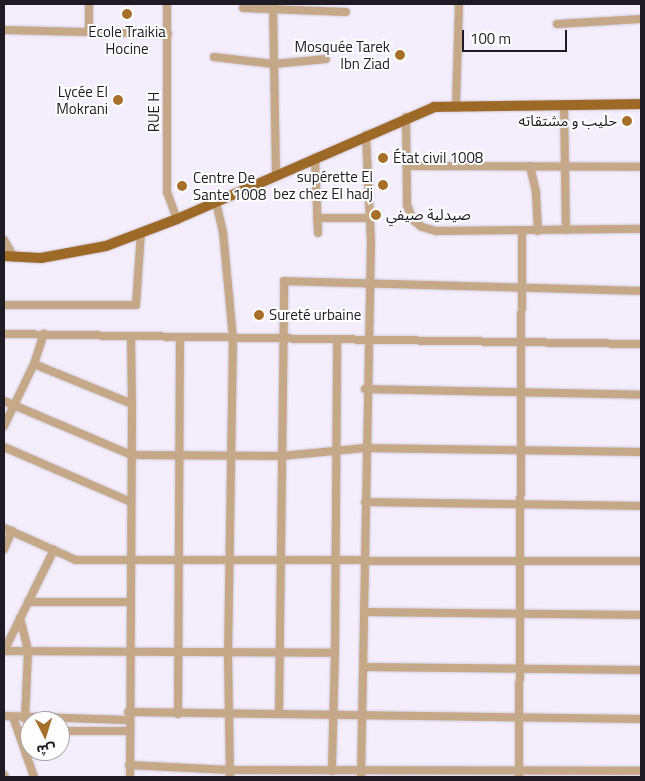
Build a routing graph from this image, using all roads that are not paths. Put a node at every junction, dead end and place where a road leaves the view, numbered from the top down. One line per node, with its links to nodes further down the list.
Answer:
1 (89, 4): 10 (street)
2 (167, 4): 11 (street, RUE H)
3 (459, 4): 16 (street)
4 (273, 7): 5 (street); 6 (street); 14 (street)
5 (243, 8)
6 (346, 12)
7 (641, 19): 8 (street)
8 (557, 24)
9 (4, 30): 10 (street)
10 (89, 31): 11 (street)
11 (168, 34): 29 (street, RUE H)
12 (214, 57): 14 (street)
13 (326, 60): 14 (street)
14 (274, 64): 25 (street)
15 (641, 104): 17 (main road)
16 (456, 105): 17 (main road); 18 (main road)
17 (564, 105): 23 (street)
18 (406, 117): 19 (main road); 21 (street)
19 (366, 135): 20 (main road); 28 (street)
20 (314, 158): 25 (main road); 27 (street)
21 (407, 166): 22 (street); 32 (street)
22 (530, 166): 23 (street); 33 (street)
23 (565, 167): 24 (street); 31 (street)
24 (641, 167)
25 (276, 175): 26 (main road)
26 (216, 202): 29 (main road); 46 (street)
27 (317, 218): 28 (street); 35 (street)
28 (370, 218): 38 (street)
29 (177, 219): 34 (main road)
30 (641, 229): 31 (street)
31 (566, 230): 33 (street)
32 (522, 231): 33 (street); 39 (street)
33 (538, 231)
34 (141, 232): 37 (main road); 41 (street)
35 (318, 233)
36 (4, 240): 37 (street)
37 (9, 257)
38 (368, 284): 39 (street); 47 (street); 49 (street)
39 (523, 288): 40 (street); 50 (street)
40 (641, 291)
41 (4, 305)
42 (4, 334): 43 (street)
43 (44, 334): 44 (street); 52 (street)
44 (131, 336): 45 (street); 57 (street)
45 (180, 337): 46 (street); 67 (street)
46 (233, 338): 47 (street); 66 (street)
47 (283, 339): 48 (street); 68 (street)
48 (337, 339): 49 (street); 62 (street)
49 (367, 339): 50 (street); 53 (street)
50 (523, 341): 51 (street); 54 (street)
51 (641, 344)
52 (34, 364): 57 (street); 58 (street)
53 (366, 389): 54 (street); 61 (street)
54 (522, 392): 55 (street); 63 (street)
55 (641, 396)
56 (4, 401): 58 (street)
57 (132, 404): 65 (street)
58 (13, 405): 59 (street); 65 (street)
59 (4, 426)
60 (4, 447): 69 (street)
61 (365, 448): 62 (street); 63 (street); 70 (street)
62 (336, 450): 68 (street); 76 (street)
63 (523, 450): 64 (street); 71 (street)
64 (641, 452)
65 (131, 455): 67 (street); 69 (street)
66 (232, 455): 67 (street); 68 (street); 80 (street)
67 (181, 456): 79 (street)
68 (282, 456): 83 (street)
69 (131, 502): 78 (street)
70 (365, 502): 71 (street); 77 (street)
71 (523, 504): 72 (street); 81 (street)
72 (641, 506)
73 (8, 529): 74 (street); 75 (street)
74 (4, 549)
75 (54, 550): 78 (street); 84 (street)
76 (335, 558): 77 (street); 83 (street); 96 (street)
77 (364, 559): 81 (street); 86 (street)
78 (130, 560): 79 (street); 85 (street)
79 (180, 560): 80 (street); 93 (street)
80 (230, 561): 83 (street); 94 (street)
81 (522, 561): 82 (street); 87 (street)
82 (641, 561)
83 (279, 562): 95 (street)
84 (28, 602): 85 (street); 89 (street)
85 (130, 602): 92 (street)
86 (364, 612): 87 (street); 97 (street)
87 (522, 614): 88 (street); 98 (street)
88 (641, 615)
89 (20, 618): 90 (street); 91 (street)
90 (4, 651): 91 (street)
91 (28, 651): 92 (street); 100 (street)
92 (129, 651): 93 (street); 107 (street)
93 (179, 652): 94 (street); 101 (street)
94 (228, 652): 95 (street); 102 (street)
95 (279, 652): 96 (street); 103 (street)
96 (335, 653): 104 (street)
97 (364, 667): 98 (street); 105 (street)
98 (520, 668): 99 (street); 109 (street)
99 (641, 670)
100 (25, 711)
101 (178, 714): 102 (street); 107 (street)
102 (231, 714): 103 (street); 119 (street)
103 (279, 714): 104 (street)
104 (333, 714): 105 (street); 117 (street)
105 (363, 715): 109 (street); 120 (street)
106 (4, 716): 108 (street)
107 (128, 716): 111 (street); 115 (street)
108 (13, 717): 110 (street); 113 (street)
109 (520, 717): 112 (street); 121 (street)
110 (20, 718)
111 (70, 718)
112 (641, 719)
113 (18, 731): 122 (street)
114 (70, 731): 115 (street)
115 (128, 731): 116 (street)
116 (129, 765): 119 (street); 123 (street)
117 (332, 771): 119 (street); 120 (street)
118 (641, 771): 121 (street)
119 (230, 774)
120 (361, 774): 121 (street)
121 (519, 774)
122 (34, 777)
123 (130, 777)

